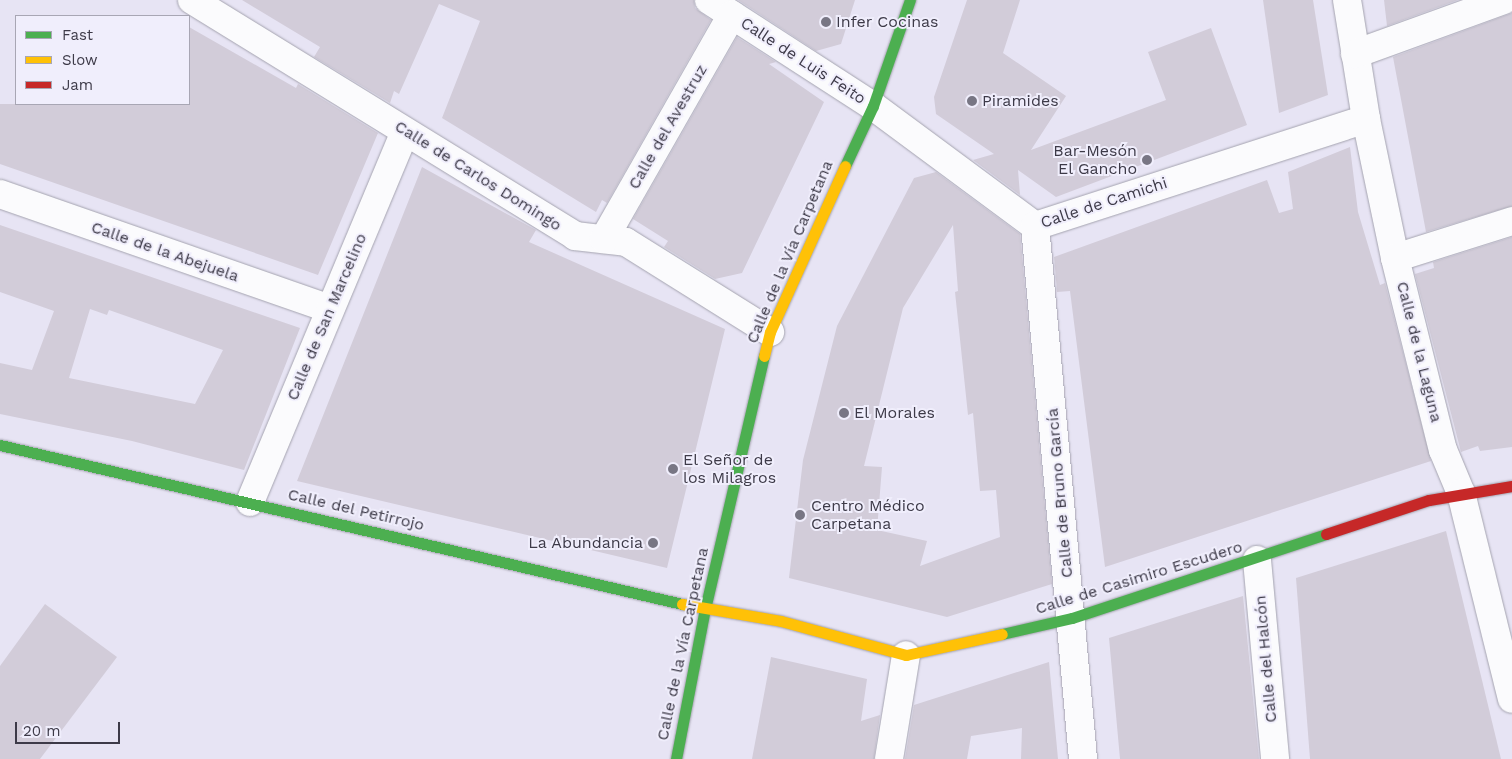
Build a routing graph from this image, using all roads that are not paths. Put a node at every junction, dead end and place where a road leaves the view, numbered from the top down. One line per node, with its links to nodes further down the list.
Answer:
1 (192, 0): 10 (street, Calle de Carlos Domingo)
2 (709, 0): 6 (street, Calle de Luis Feito)
3 (910, 0): 8 (street, Calle de la Vía Carpetana)
4 (1347, 0): 7 (street, Calle de la Laguna)
5 (1504, 0): 7 (street)
6 (732, 16): 8 (street, Calle de Luis Feito); 14 (street, Calle del Avestruz)
7 (1355, 54): 9 (street, Calle de la Laguna)
8 (872, 106): 13 (street, Calle de Camichi); 17 (street, Calle de la Vía Carpetana)
9 (1366, 119): 13 (street, Calle de Camichi); 15 (street, Calle de la Laguna)
10 (405, 132): 14 (street, Calle de Carlos Domingo); 16 (street, Calle de San Marcelino)
11 (0, 194): 16 (street, Calle de la Abejuela)
12 (1512, 221): 15 (street)
13 (1035, 226): 24 (street, Calle de Bruno García)
14 (604, 239): 17 (street, Calle de Carlos Domingo)
15 (1395, 258): 20 (street, Calle de la Laguna)
16 (330, 309): 21 (street, Calle de San Marcelino)
17 (770, 332): 23 (street, Calle de la Vía Carpetana)
18 (0, 445): 21 (street, Calle del Petirrojo)
19 (1512, 486): 20 (street, Calle de Casimiro Escudero)
20 (1461, 493): 22 (street, Calle de Casimiro Escudero); 26 (street, Calle de la Laguna)
21 (250, 502): 23 (street, Calle del Petirrojo)
22 (1257, 560): 24 (street, Calle de Casimiro Escudero); 30 (street, Calle del Halcón)
23 (705, 609): 25 (street, Calle de Casimiro Escudero); 27 (street, Calle de la Vía Carpetana)
24 (1072, 618): 25 (street, Calle de Casimiro Escudero); 29 (street, Calle de Bruno García)
25 (906, 655): 28 (street)
26 (1512, 699)
27 (676, 759)
28 (889, 759)
29 (1083, 759)
30 (1276, 759)

